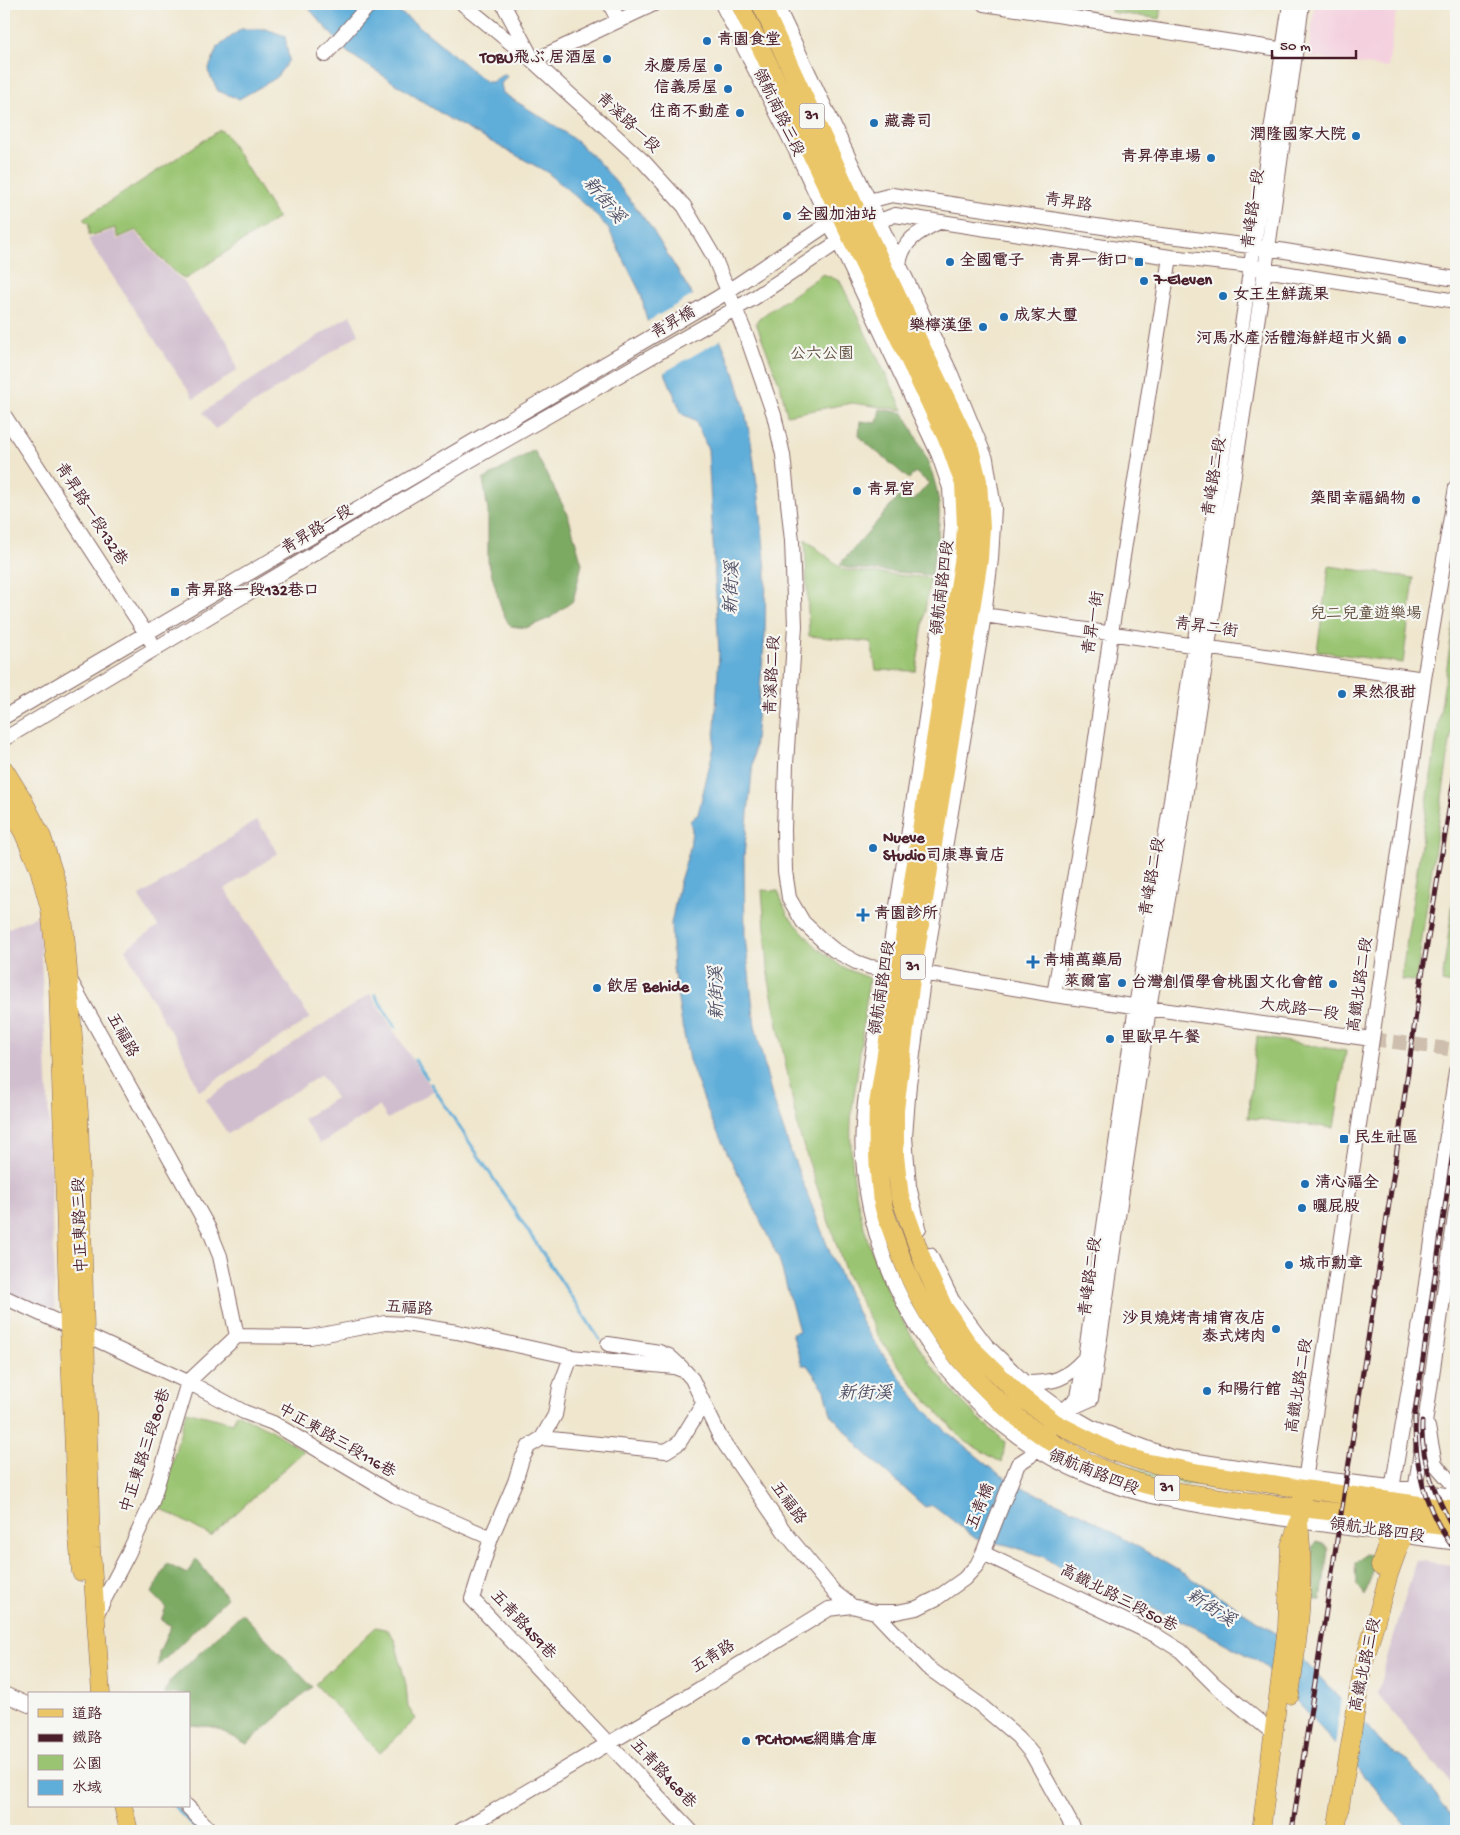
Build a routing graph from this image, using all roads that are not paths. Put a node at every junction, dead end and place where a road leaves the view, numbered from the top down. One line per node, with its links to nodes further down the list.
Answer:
1 (370, 4): 15 (street)
2 (463, 4): 16 (street, 青溪路一段)
3 (503, 4): 16 (street)
4 (610, 4): 13 (street)
5 (654, 4): 13 (street)
6 (722, 4): 17 (street, 領航南路三段 / 31)
7 (740, 4): 17 (main road, 領航南路三段 / 31)
8 (761, 4): 17 (main road, 領航南路三段 / 31)
9 (776, 4): 17 (street, 領航南路三段 / 31)
10 (989, 4): 14 (street)
11 (1290, 4): 14 (street, 青峰路一段)
12 (1302, 4): 14 (street, 青峰路一段)
13 (618, 20): 16 (street)
14 (1289, 51): 20 (street, 青峰路一段)
15 (325, 55)
16 (533, 61): 25 (street, 青溪路一段)
17 (849, 212): 19 (main road, 領航南路三段 / 31); 19 (street, 領航南路四段 / 31); 20 (street, 青昇路); 25 (street, 青昇路)
18 (939, 222): 19 (street, 青昇路); 21 (street, 青昇路); 22 (street)
19 (858, 231): 22 (street, 領航南路四段 / 31); 25 (street, 青昇路); 30 (main road, 領航南路四段 / 31); 49 (main road, 領航南路四段 / 31)
20 (1261, 248): 23 (street, 青峰路二段); 24 (street, 青昇路)
21 (1170, 257): 23 (street, 青昇路); 40 (street, 青昇一街)
22 (899, 265): 32 (street, 領航南路四段 / 31)
23 (1258, 268): 26 (street, 青昇路); 42 (street, 青峰路二段)
24 (1456, 279)
25 (732, 299): 27 (street, 青昇路); 28 (street, 青昇路); 49 (street, 青溪路二段)
26 (1456, 301)
27 (703, 306): 29 (street, 青昇橋)
28 (712, 321): 31 (street, 青昇橋)
29 (644, 341): 34 (street, 青昇路一段)
30 (921, 347): 32 (street); 49 (main road, 領航南路四段 / 31)
31 (653, 356): 35 (street, 青昇路一段)
32 (960, 395): 39 (street, 領航南路四段 / 31)
33 (4, 416): 41 (street, 青昇路一段132巷)
34 (460, 448): 35 (street); 37 (street, 青昇路一段)
35 (469, 461): 38 (street, 青昇路一段)
36 (1456, 487): 44 (street, 高鐵北路二段)
37 (292, 547): 38 (street); 41 (street, 青昇路一段)
38 (301, 561): 43 (street, 青昇路一段)
39 (984, 615): 40 (street, 青昇二街); 49 (street, 領航南路四段 / 31)
40 (1110, 633): 42 (street, 青昇二街); 51 (street, 青昇一街)
41 (146, 634): 43 (street, 青昇路一段132巷); 45 (street, 青昇路一段)
42 (1201, 646): 44 (street, 青昇二街); 52 (street, 青峰路二段)
43 (155, 647): 46 (street, 青昇路一段)
44 (1424, 678): 53 (street, 高鐵北路二段)
45 (4, 717)
46 (4, 739)
47 (4, 769): 50 (main road, 中正東路三段)
48 (4, 798): 58 (main road, 中正東路三段)
49 (906, 972): 51 (street, 大成路一段); 65 (street, 領航南路四段 / 31); 68 (main road, 領航南路四段 / 31); 70 (main road, 領航南路四段 / 31)
50 (69, 977): 58 (main road, 中正東路三段); 59 (street, 五福路)
51 (1054, 995): 52 (street, 大成路一段)
52 (1142, 1007): 53 (street, 大成路一段); 62 (street, 青峰路二段); 68 (street, 青峰路二段)
53 (1372, 1039): 71 (street, 高鐵北路二段)
54 (1456, 1071): 73 (street)
55 (1456, 1210): 57 (street)
56 (4, 1297): 58 (street, 中正東路三段116巷)
57 (1449, 1306): 67 (street)
58 (77, 1331): 64 (street, 中正東路三段116巷); 86 (main road, 中正東路三段); 87 (main road, 中正東路三段)
59 (237, 1336): 61 (street, 五福路); 64 (street, 中正東路三段80巷)
60 (608, 1344): 63 (street)
61 (571, 1357): 63 (street, 五福路); 69 (street, 五青路459巷)
62 (1085, 1358): 65 (street); 68 (street, 青峰路二段)
63 (684, 1371): 66 (street, 五福路)
64 (188, 1382): 81 (street, 中正東路三段116巷); 86 (street, 中正東路三段80巷)
65 (1025, 1383): 68 (street, 領航南路四段 / 31)
66 (703, 1404): 69 (street); 84 (street, 五福路)
67 (1426, 1414): 72 (street); 74 (street)
68 (1059, 1417): 70 (street); 71 (main road, 領航南路四段 / 31)
69 (542, 1438): 81 (street, 五青路459巷)
70 (1039, 1443): 77 (main road, 領航南路四段 / 31); 83 (street, 五青橋)
71 (1304, 1483): 73 (main road, 領航北路四段 / 31); 77 (main road)
72 (1456, 1488)
73 (1391, 1494): 74 (main road, 領航北路四段 / 31); 78 (main road, 高鐵北路三段)
74 (1414, 1497): 75 (street, 領航北路四段); 76 (main road, 領航北路四段); 79 (main road, 高鐵北路三段)
75 (1456, 1497)
76 (1456, 1510)
77 (1300, 1515): 78 (main road, 領航北路四段 / 31); 92 (main road)
78 (1388, 1526): 79 (main road, 領航北路四段 / 31); 90 (main road, 高鐵北路三段)
79 (1407, 1528): 80 (main road, 領航北路四段); 82 (street, 領航北路四段); 90 (main road, 高鐵北路三段)
80 (1456, 1528)
81 (491, 1538): 93 (street, 五青路459巷)
82 (1456, 1543)
83 (984, 1550): 85 (street, 五青路); 92 (street, 高鐵北路三段50巷)
84 (852, 1606): 85 (street, 五青路); 93 (street, 五青路)
85 (875, 1612): 103 (street)
86 (96, 1617): 88 (main road, 中正東路三段)
87 (92, 1692)
88 (101, 1692)
89 (4, 1694): 91 (street)
90 (1351, 1704): 94 (main road, 高鐵北路三段)
91 (28, 1705)
92 (1278, 1728): 104 (main road); 105 (main road)
93 (608, 1742): 101 (street, 五青路); 102 (street, 五青路468巷)
94 (1338, 1793): 106 (main road, 高鐵北路三段); 107 (main road, 高鐵北路三段)
95 (112, 1808): 98 (main road)
96 (123, 1808): 99 (main road)
97 (188, 1808): 100 (street)
98 (117, 1831)
99 (129, 1831)
100 (210, 1831)
101 (460, 1831)
102 (691, 1831)
103 (1075, 1831)
104 (1260, 1831)
105 (1270, 1831)
106 (1327, 1831)
107 (1336, 1831)

